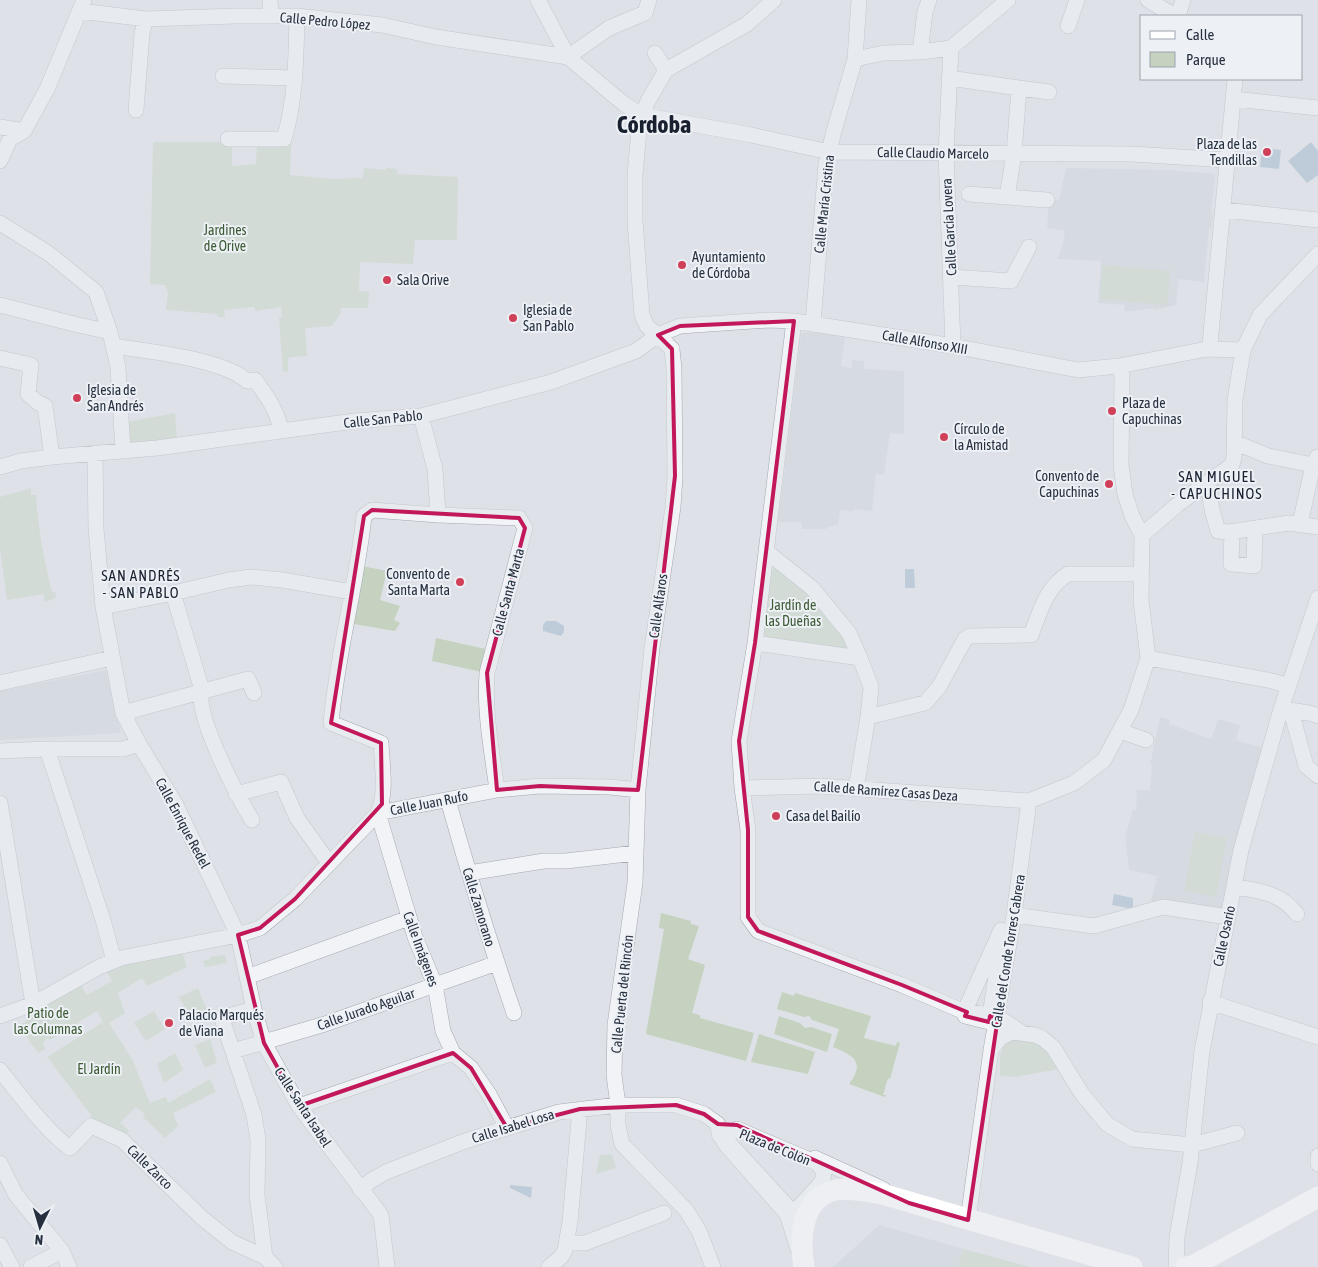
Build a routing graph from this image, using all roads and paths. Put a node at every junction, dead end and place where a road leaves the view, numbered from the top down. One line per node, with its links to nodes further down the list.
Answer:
1 (270, 0): 14 (street)
2 (538, 0): 21 (street)
3 (774, 0): 23 (street)
4 (859, 0): 22 (street, Calle María Cristina)
5 (929, 0): 19 (street)
6 (1008, 0): 18 (street)
7 (1078, 0): 17 (street)
8 (1148, 0): 12 (street)
9 (1182, 0): 13 (street)
10 (82, 3): 16 (street, Calle Pedro López); 35 (street)
11 (647, 7): 21 (street)
12 (1174, 15)
13 (1176, 15)
14 (271, 16): 15 (street, Calle Pedro López); 16 (street, Calle Pedro López)
15 (297, 16): 21 (street, Calle Pedro López); 25 (street)
16 (146, 19): 32 (street)
17 (1068, 26)
18 (951, 48): 19 (street); 26 (street, Calle García Lovera)
19 (920, 52): 22 (street)
20 (655, 53): 23 (street)
21 (568, 56): 33 (street)
22 (856, 59): 37 (street, Calle María Cristina)
23 (666, 70): 33 (street, Calle Alfaros)
24 (223, 76): 25 (street)
25 (294, 78): 36 (street)
26 (949, 78): 28 (street); 38 (street, Calle García Lovera)
27 (1236, 80): 30 (street)
28 (1019, 88): 29 (street); 39 (street)
29 (1049, 92)
30 (1234, 99): 31 (street); 40 (street)
31 (1318, 108)
32 (136, 110)
33 (642, 115): 37 (street, Calle Claudio Marcelo); 54 (street, Calle Alfaros)
34 (0, 127): 35 (street)
35 (24, 131): 41 (street)
36 (228, 139)
37 (830, 152): 38 (street, Calle Claudio Marcelo); 53 (street, Calle María Cristina)
38 (946, 153): 39 (street, Calle Claudio Marcelo); 42 (street, Calle García Lovera)
39 (1014, 154): 40 (street, Calle Claudio Marcelo); 43 (street)
40 (1228, 160): 45 (street)
41 (0, 161)
42 (947, 193): 43 (street); 50 (street, Calle García Lovera)
43 (1007, 197): 44 (street)
44 (1047, 200)
45 (1224, 210): 46 (street); 57 (street)
46 (1318, 220)
47 (0, 222): 55 (street)
48 (1029, 247): 50 (street)
49 (1318, 254): 58 (street)
50 (952, 276): 56 (street, Calle García Lovera)
51 (0, 305): 55 (street)
52 (794, 321): 53 (street, Calle Alfonso XIII); 54 (street, Calle Alfonso XIII); 76 (street)
53 (813, 323): 56 (street, Calle Alfonso XIII)
54 (658, 335): 61 (street, Calle San Pablo); 104 (street, Calle Alfaros)
55 (111, 339): 62 (street); 64 (street)
56 (953, 346): 60 (street, Calle Alfonso XIII)
57 (1207, 349): 58 (street, Calle Alfonso XIII); 60 (street, Calle Alfonso XIII)
58 (1243, 350): 63 (street)
59 (0, 358): 66 (street)
60 (1119, 366): 75 (street)
61 (420, 416): 62 (street, Calle San Pablo); 70 (street)
62 (281, 431): 64 (street, Calle San Pablo)
63 (1234, 438): 67 (street); 69 (street)
64 (123, 451): 65 (street, Calle San Pablo)
65 (95, 453): 66 (street, Calle San Pablo); 81 (street, Calle Enrique Redel)
66 (52, 457): 68 (street, Calle San Pablo)
67 (1316, 459): 71 (street)
68 (0, 467)
69 (1205, 484): 74 (street); 75 (street)
70 (438, 515): 78 (street, Calle Santa Marta); 103 (street, Calle Santa Marta)
71 (1300, 524): 72 (street); 73 (street)
72 (1318, 527)
73 (1255, 528): 74 (street); 74 (street)
74 (1232, 532)
75 (1142, 535): 77 (street)
76 (766, 551): 83 (street); 85 (street)
77 (1141, 574): 86 (street); 94 (street)
78 (352, 592): 79 (street); 109 (street, Calle Santa Marta)
79 (173, 593): 81 (street); 89 (street)
80 (1318, 598): 82 (street, Calle Osario)
81 (103, 607): 84 (street, Calle Enrique Redel)
82 (1311, 642): 88 (street, Calle Osario)
83 (755, 643): 85 (street); 101 (street)
84 (112, 658): 87 (street); 92 (street, Calle Enrique Redel)
85 (860, 658): 94 (street)
86 (1148, 658): 88 (street); 95 (street)
87 (0, 683)
88 (1289, 686): 91 (street, Calle Osario)
89 (202, 692): 90 (street); 92 (street); 105 (street)
90 (254, 694)
91 (1286, 710): 93 (street); 100 (street); 115 (street, Calle Osario)
92 (123, 713): 97 (street, Calle Enrique Redel)
93 (1318, 716)
94 (868, 718): 102 (street)
95 (1120, 731): 96 (street); 107 (street)
96 (1146, 740)
97 (139, 744): 98 (street); 120 (street, Calle Enrique Redel)
98 (47, 749): 99 (street); 121 (street)
99 (0, 751)
100 (1318, 776)
101 (742, 788): 102 (street, Calle de Ramírez Casas Deza); 128 (street)
102 (856, 789): 107 (street, Calle de Ramírez Casas Deza)
103 (497, 790): 104 (street, Calle Juan Rufo); 106 (street, Calle Juan Rufo)
104 (638, 790): 111 (street, Calle Alfaros)
105 (236, 794): 110 (street); 112 (street)
106 (448, 800): 109 (street, Calle Juan Rufo); 113 (street, Calle Zamorano)
107 (1029, 801): 117 (street, Calle del Conde Torres Cabrera)
108 (0, 803): 126 (street)
109 (378, 813): 112 (street, Calle Juan Rufo); 119 (street, Calle Imágenes)
110 (252, 820)
111 (636, 853): 113 (street); 114 (street, Calle Alfaros)
112 (329, 863): 120 (street, Calle Juan Rufo)
113 (469, 873): 122 (street, Calle Zamorano)
114 (635, 883): 139 (street, Calle Puerta del Rincón)
115 (1234, 887): 116 (street); 118 (street, Calle Osario)
116 (1296, 914)
117 (1014, 915): 118 (street); 131 (street, Calle del Conde Torres Cabrera)
118 (1228, 917): 125 (street, Calle Osario)
119 (409, 918): 123 (street); 124 (street, Calle Imágenes)
120 (238, 936): 121 (street, Calle Juan Rufo); 123 (street, Calle Santa Isabel)
121 (114, 961): 126 (street, Calle Juan Rufo)
122 (497, 963): 124 (street, Calle Jurado Aguilar); 129 (street, Calle Zamorano)
123 (247, 976): 127 (street, Calle Santa Isabel)
124 (435, 984): 134 (street, Calle Jurado Aguilar); 137 (street, Calle Imágenes)
125 (1210, 1002): 133 (street); 147 (street, Calle Osario)
126 (33, 1004): 130 (street, Calle Juan Rufo)
127 (250, 1009): 134 (street, Calle Santa Isabel); 136 (street)
128 (967, 1012): 131 (street); 131 (street)
129 (514, 1013)
130 (0, 1016)
131 (994, 1016): 132 (street); 135 (street, Calle del Conde Torres Cabrera)
132 (1021, 1032): 135 (street); 147 (street)
133 (1318, 1037)
134 (261, 1044): 136 (street, Calle Jurado Aguilar); 140 (street, Calle Santa Isabel)
135 (991, 1050): 155 (street, Calle del Conde Torres Cabrera)
136 (233, 1053): 159 (street)
137 (453, 1053): 140 (street); 144 (street, Calle Imágenes)
138 (0, 1070): 159 (street, Calle Zarco)
139 (618, 1105): 141 (street, Calle Isabel Losa); 142 (street, Calle Isabel Losa); 154 (street, Calle Puerta del Rincón)
140 (299, 1106): 151 (street, Calle Santa Isabel)
141 (676, 1106): 143 (street, Plaza de Colón)
142 (580, 1109): 144 (street, Calle Isabel Losa); 156 (street)
143 (718, 1124): 153 (street, Plaza de Colón); 166 (street, Plaza de Colón)
144 (507, 1128): 151 (street, Calle Isabel Losa)
145 (1237, 1133): 147 (street)
146 (728, 1138): 146 (street, Plaza de Colón)
147 (1192, 1145): 168 (street, Calle Osario)
148 (1318, 1156): 150 (street)
149 (0, 1163): 158 (street)
150 (1318, 1164)
151 (360, 1189): 160 (street, Calle Santa Isabel)
152 (1318, 1197): 168 (main road)
153 (909, 1203): 155 (main road, Plaza de Colón); 166 (main road, Plaza de Colón)
154 (672, 1209): 156 (street); 165 (street, Calle Puerta del Rincón)
155 (968, 1220): 167 (main road, Plaza de Colón)
156 (567, 1243): 164 (street)
157 (0, 1245): 161 (street)
158 (62, 1251): 162 (street); 163 (street)
159 (266, 1264)
160 (384, 1266)
161 (12, 1267)
162 (31, 1267)
163 (70, 1267)
164 (549, 1267)
165 (713, 1267)
166 (803, 1267)
167 (1132, 1267)
168 (1187, 1267)

